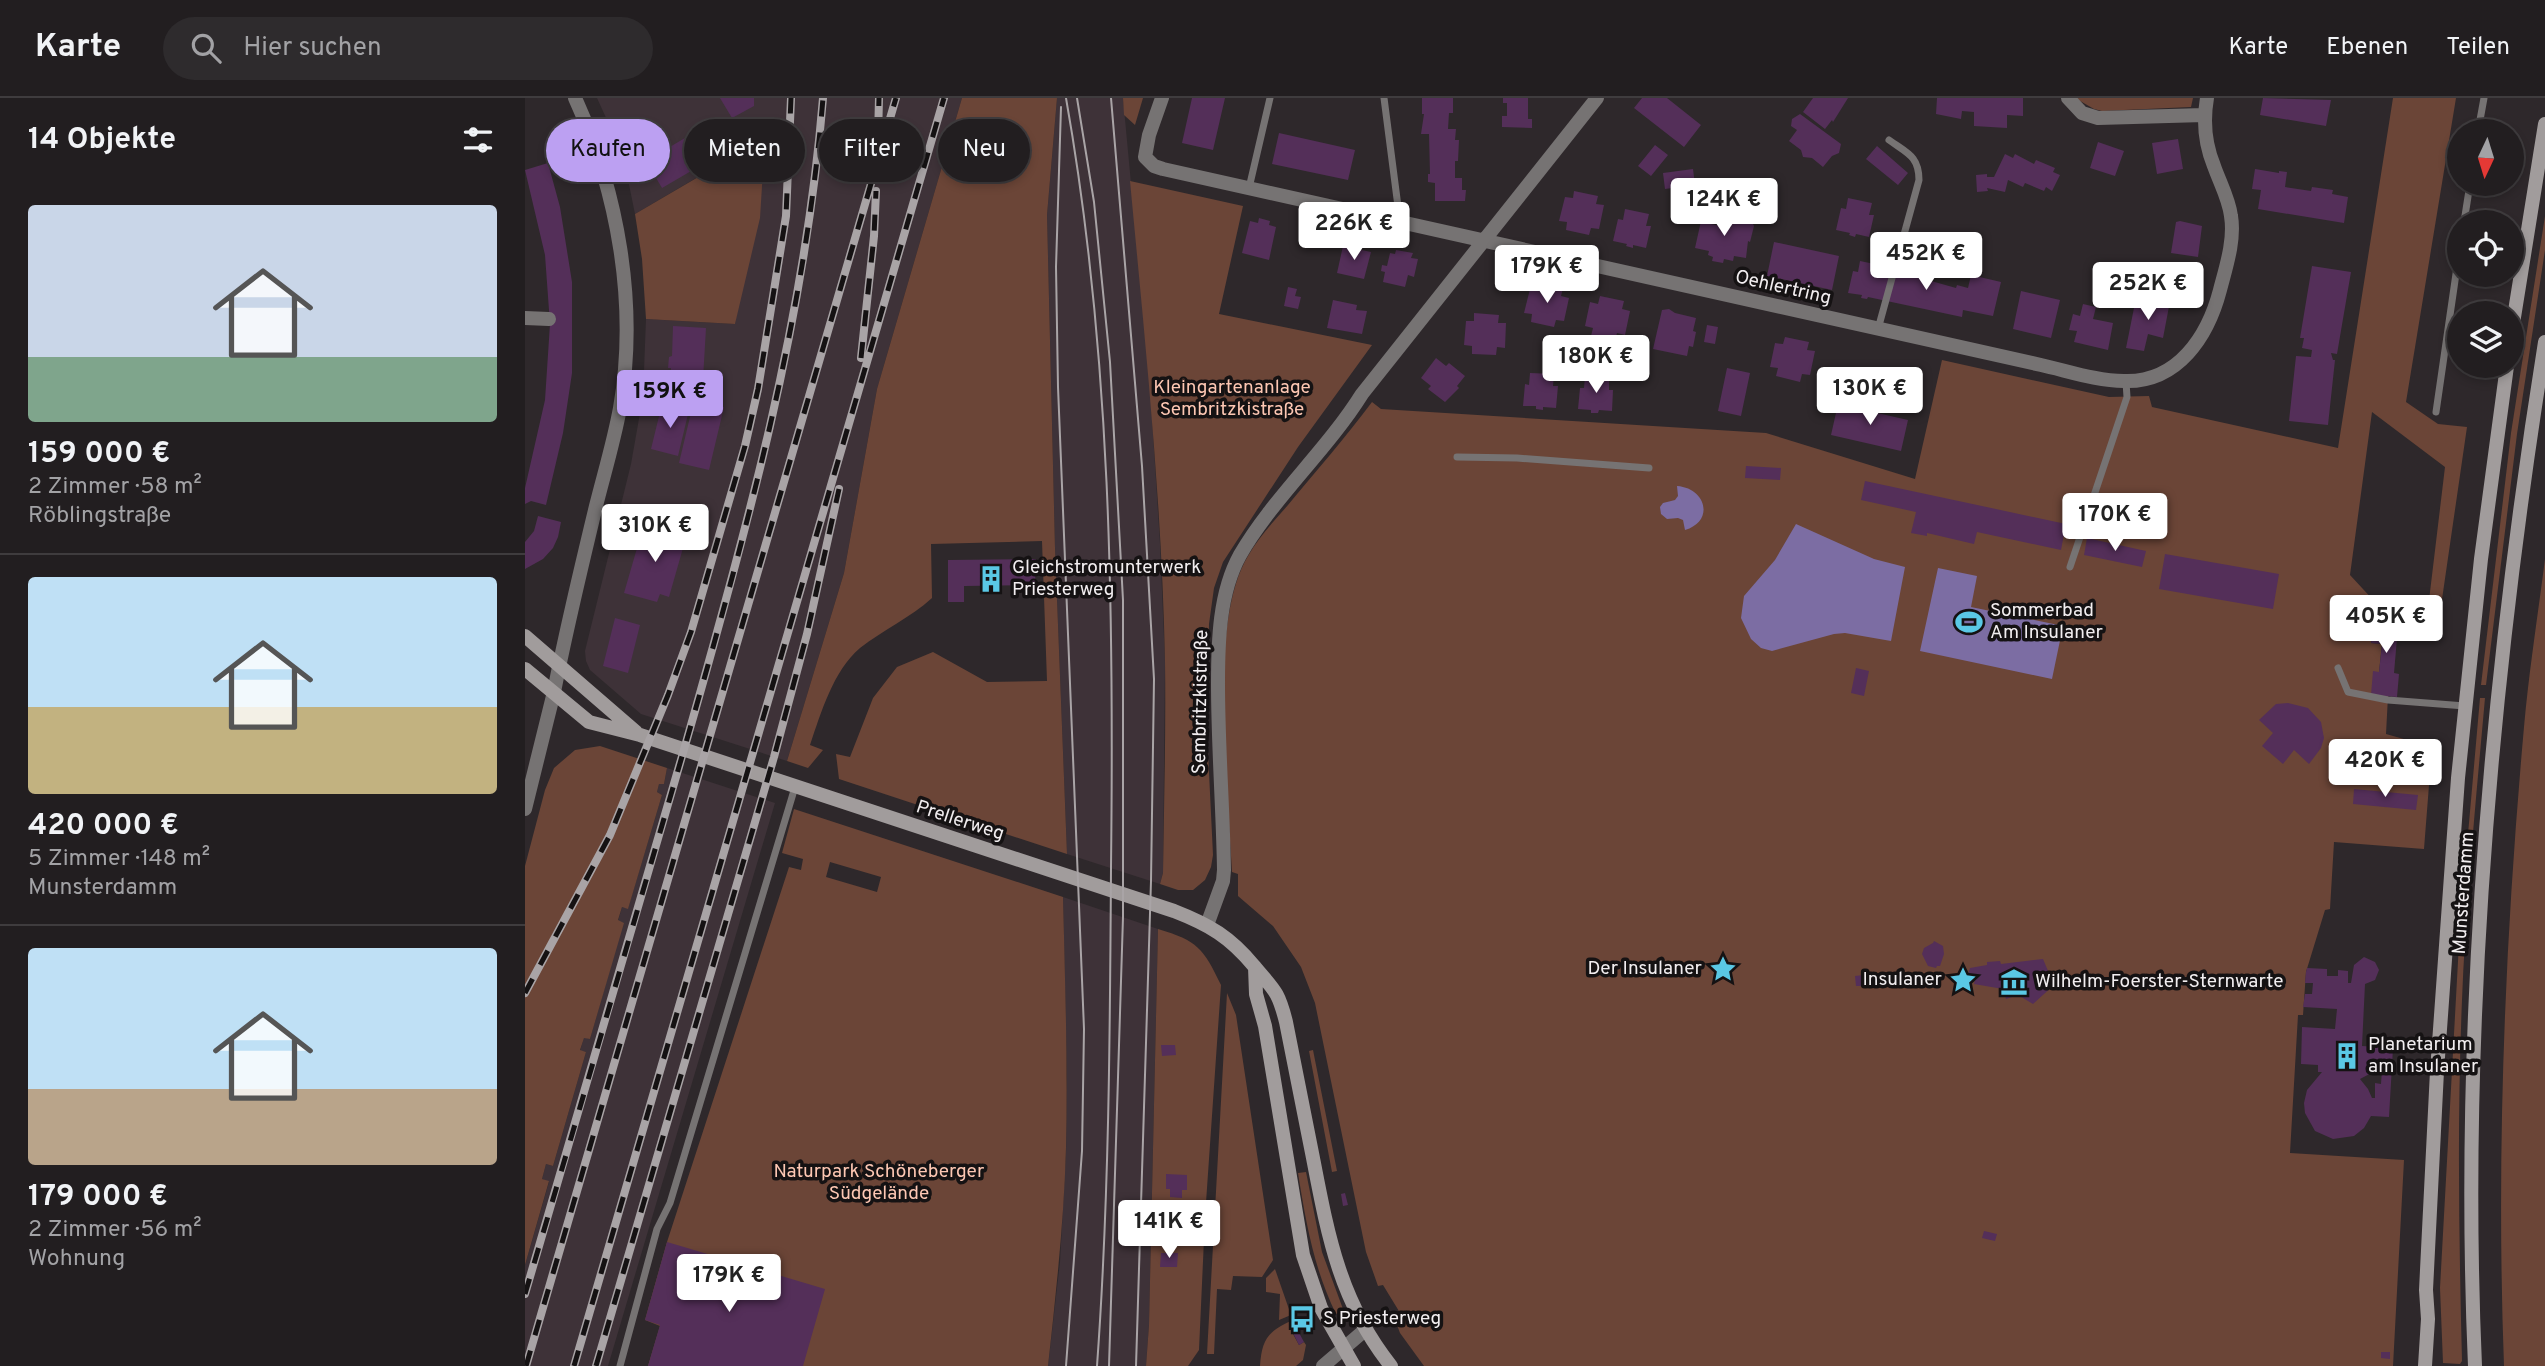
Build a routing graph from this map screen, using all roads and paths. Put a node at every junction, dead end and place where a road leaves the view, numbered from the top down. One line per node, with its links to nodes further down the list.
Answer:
1 (575, 98): 29 (street)
2 (1161, 98): 13 (street, Oehlertring)
3 (1270, 98): 13 (lane)
4 (1384, 98): 14 (lane)
5 (1597, 98): 15 (street, Sembritzkistraße)
6 (2068, 98): 9 (street)
7 (2207, 98): 9 (street, Oehlertring)
8 (2484, 98): 10 (lane)
9 (2204, 115): 23 (street, Oehlertring)
10 (2480, 119)
11 (2545, 124): 17 (main road)
12 (1889, 140): 20 (lane)
13 (1249, 188): 14 (street, Oehlertring)
14 (1400, 222): 15 (street, Oehlertring)
15 (1485, 242): 20 (street, Oehlertring); 37 (street, Sembritzkistraße)
16 (2454, 287): 24 (lane)
17 (2517, 301)
18 (525, 318): 19 (street)
19 (549, 319)
20 (1878, 329): 23 (street, Oehlertring)
21 (2545, 342): 46 (main road, Munsterdamm)
22 (2505, 378): 33 (main road, Munsterdamm)
23 (2126, 382): 27 (lane)
24 (2436, 412)
25 (1457, 457): 26 (lane)
26 (1649, 468)
27 (2070, 567)
28 (525, 636): 29 (main road, Prellerweg)
29 (559, 665): 32 (street); 34 (main road, Prellerweg)
30 (2338, 668): 33 (lane)
31 (525, 669): 32 (main road, Prellerweg)
32 (554, 692): 34 (main road, Prellerweg); 36 (street)
33 (2465, 706): 45 (main road, Munsterdamm)
34 (640, 735): 35 (main road, Prellerweg)
35 (795, 787): 37 (main road, Prellerweg); 41 (lane)
36 (525, 809)
37 (1207, 925): 38 (main road, Prellerweg)
38 (1255, 967): 39 (main road, Prellerweg); 40 (main road)
39 (1365, 1330): 40 (street); 44 (main road, Prellerweg)
40 (1343, 1349): 42 (street); 43 (main road)
41 (619, 1366)
42 (1323, 1366)
43 (1353, 1366)
44 (1391, 1366)
45 (2425, 1366)
46 (2475, 1366)

